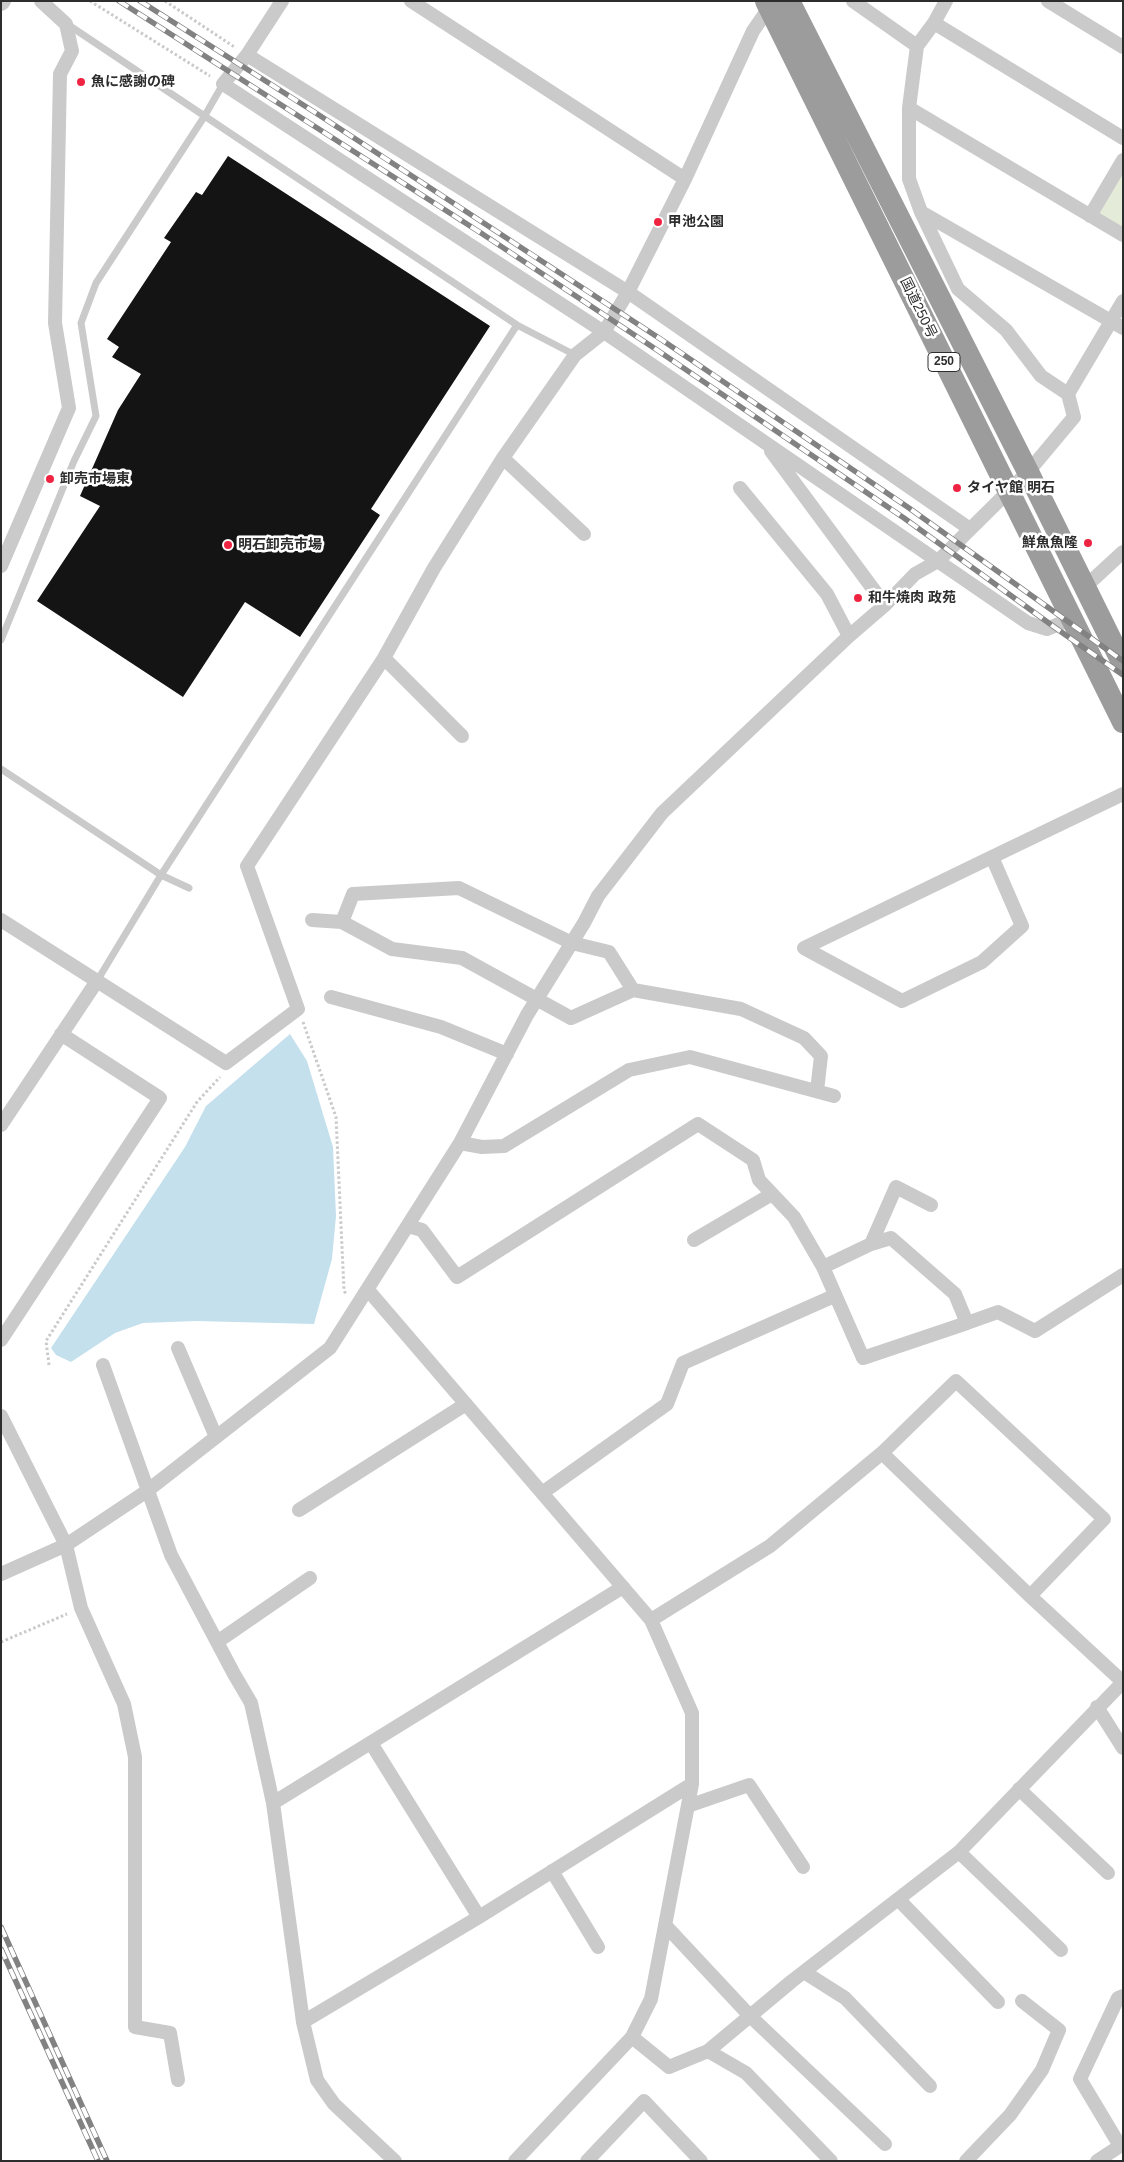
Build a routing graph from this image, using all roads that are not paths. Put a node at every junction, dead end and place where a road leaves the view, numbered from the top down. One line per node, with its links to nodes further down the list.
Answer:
1 (41, 1): 9 (street)
2 (282, 1): 12 (street)
3 (411, 1): 18 (street)
4 (852, 1): 10 (street)
5 (946, 1): 8 (street)
6 (1048, 1): 11 (street)
7 (774, 3): 18 (street); 32 (highway, 国道250号 / 250); 34 (highway, 国道250号 / 250)
8 (934, 23): 10 (street); 16 (street)
9 (66, 24): 15 (lane); 39 (street)
10 (916, 46): 14 (street)
11 (1123, 47)
12 (247, 55): 13 (street); 22 (street)
13 (223, 84): 15 (lane); 27 (street)
14 (909, 108): 19 (street); 20 (street)
15 (204, 117): 25 (lane); 44 (lane)
16 (1123, 138)
17 (1123, 160): 20 (street)
18 (685, 179): 22 (street)
19 (921, 212): 24 (street); 29 (street)
20 (1090, 216): 21 (street)
21 (1123, 235)
22 (628, 292): 27 (street); 35 (street)
23 (1123, 300): 24 (street)
24 (1110, 320): 26 (street); 29 (street)
25 (516, 325): 28 (lane); 52 (lane)
26 (1123, 328)
27 (604, 332): 28 (street); 30 (street)
28 (574, 355): 31 (street)
29 (1068, 394): 32 (street)
30 (765, 442): 38 (street); 41 (street)
31 (502, 458): 36 (street); 45 (street)
32 (1028, 472): 34 (street); 40 (highway, 国道250号 / 250)
33 (740, 488): 43 (street)
34 (1008, 490): 35 (street); 42 (highway, 国道250号 / 250)
35 (970, 528): 38 (street)
36 (584, 534)
37 (1123, 552): 40 (street)
38 (938, 562): 41 (street); 42 (street)
39 (1, 566)
40 (1085, 587): 46 (highway, 国道250号 / 250)
41 (885, 605): 43 (street)
42 (1071, 619): 47 (highway, 国道250号 / 250)
43 (849, 636): 57 (street)
44 (1, 640)
45 (384, 658): 48 (street); 58 (street)
46 (1123, 664)
47 (1123, 722)
48 (462, 736)
49 (1, 770): 52 (lane)
50 (1123, 794): 51 (street)
51 (992, 857): 51 (street)
52 (161, 875): 53 (lane); 58 (lane)
53 (190, 888)
54 (1, 920): 58 (street)
55 (312, 920): 56 (street)
56 (342, 922): 57 (street); 61 (street)
57 (572, 943): 59 (street); 61 (street)
58 (97, 981): 62 (street)
59 (633, 990): 61 (street); 64 (street)
60 (331, 998): 63 (street)
61 (536, 1000): 63 (street)
62 (61, 1034): 66 (street); 78 (street)
63 (507, 1054): 67 (street)
64 (817, 1091): 65 (street); 67 (street)
65 (834, 1096)
66 (1, 1125)
67 (460, 1144): 70 (street)
68 (772, 1194): 70 (street); 71 (street); 73 (street)
69 (932, 1204): 72 (street)
70 (408, 1226): 75 (street)
71 (694, 1240)
72 (871, 1244): 73 (street); 77 (street)
73 (822, 1268): 76 (street)
74 (1123, 1275): 77 (street)
75 (368, 1290): 81 (street); 83 (street)
76 (834, 1296): 77 (street); 86 (street)
77 (967, 1323)
78 (1, 1340)
79 (178, 1348): 83 (street)
80 (103, 1364): 85 (street)
81 (466, 1404): 86 (street); 87 (street)
82 (1, 1416): 88 (street)
83 (216, 1437): 85 (street)
84 (882, 1453): 92 (street); 92 (street); 93 (street)
85 (147, 1491): 88 (street); 94 (street)
86 (542, 1493): 91 (street)
87 (299, 1510)
88 (66, 1545): 89 (street); 120 (street)
89 (1, 1574)
90 (310, 1578): 94 (street)
91 (623, 1586): 93 (street); 97 (street)
92 (1030, 1596): 95 (street)
93 (651, 1620): 99 (street)
94 (217, 1642): 101 (street)
95 (1123, 1682): 96 (street)
96 (1097, 1707): 98 (street); 100 (street)
97 (371, 1743): 101 (street); 108 (street)
98 (1123, 1748)
99 (692, 1784): 102 (street); 105 (street)
100 (1019, 1789): 103 (street); 106 (street)
101 (273, 1803): 117 (street)
102 (688, 1806): 104 (street); 109 (street)
103 (959, 1852): 107 (street); 111 (street)
104 (803, 1867)
105 (552, 1871): 108 (street); 110 (street)
106 (1108, 1873)
107 (898, 1899): 112 (street); 115 (street)
108 (479, 1917): 117 (street)
109 (665, 1925): 116 (street); 118 (street)
110 (598, 1947)
111 (1061, 1950)
112 (804, 1972): 116 (street); 121 (street)
113 (1123, 1996): 123 (street)
114 (1022, 2001): 129 (street)
115 (998, 2002)
116 (750, 2016): 119 (street); 122 (street)
117 (303, 2022): 124 (street)
118 (632, 2037): 119 (street); 125 (street)
119 (708, 2051): 128 (street)
120 (178, 2080)
121 (930, 2086)
122 (885, 2144)
123 (1121, 2145): 130 (street)
124 (395, 2161)
125 (515, 2161)
126 (587, 2161): 127 (street)
127 (701, 2161)
128 (831, 2161)
129 (966, 2161)
130 (1097, 2161)

